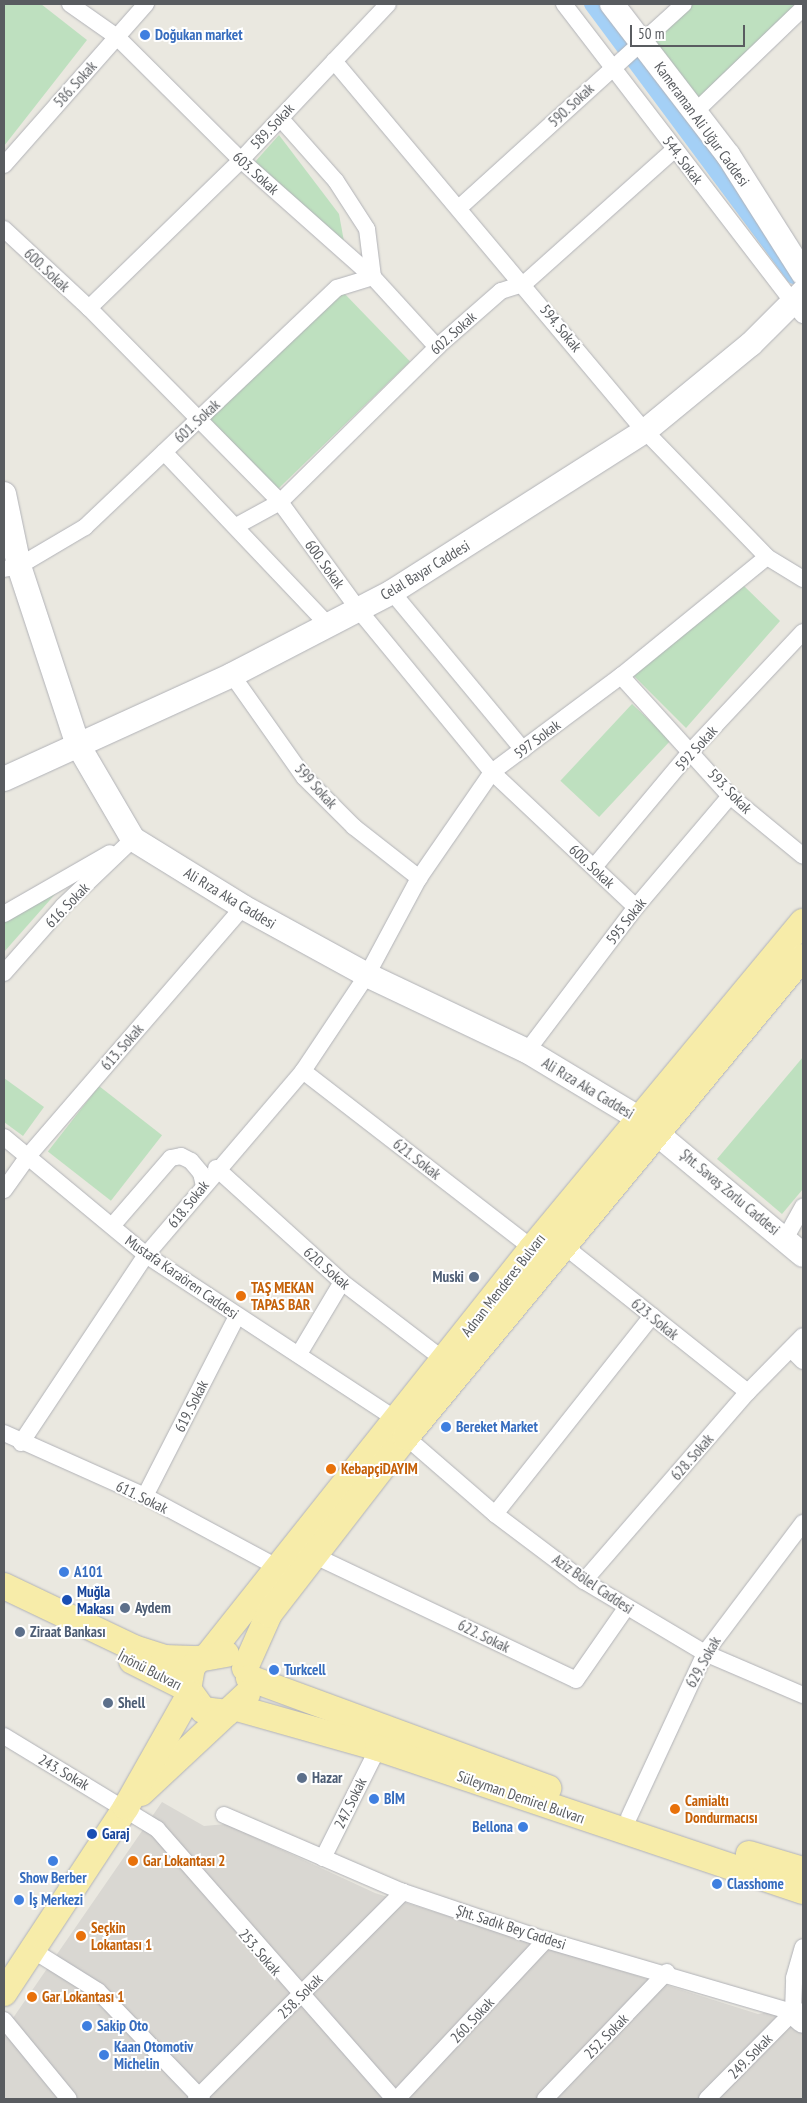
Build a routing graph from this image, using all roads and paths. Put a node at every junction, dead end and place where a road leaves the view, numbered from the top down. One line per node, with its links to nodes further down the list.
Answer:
1 (70, 4): 8 (street, 603. Sokak)
2 (146, 4): 8 (street, 586. Sokak)
3 (388, 4): 10 (street, 589. Sokak)
4 (564, 4): 11 (street, 544. Sokak)
5 (612, 4): 9 (street, Kameraman Ali Uğur Caddesi)
6 (684, 4): 9 (street, 590. Sokak)
7 (803, 8): 12 (street)
8 (117, 37): 15 (street, 603. Sokak); 16 (street, 586. Sokak)
9 (639, 40): 11 (street, 590. Sokak); 12 (street, Kameraman Ali Uğur Caddesi)
10 (334, 61): 13 (street, 589. Sokak); 17 (street, 594. Sokak)
11 (610, 68): 14 (street, 544. Sokak); 17 (street, 590. Sokak)
12 (695, 112): 19 (street, Kameraman Ali Uğur Caddesi)
13 (280, 118): 15 (street, 589. Sokak); 20 (street)
14 (675, 149): 21 (street, 602. Sokak); 22 (street, 544. Sokak)
15 (240, 160): 20 (street, 603. Sokak); 23 (street, 589. Sokak)
16 (4, 165)
17 (460, 207): 21 (street, 594. Sokak)
18 (4, 230): 23 (street, 600. Sokak)
19 (803, 273)
20 (373, 277): 24 (street, 603. Sokak); 25 (street, 601. Sokak)
21 (525, 283): 24 (street, 602. Sokak); 26 (street, 594. Sokak)
22 (799, 304): 26 (street, Celal Bayar Caddesi)
23 (89, 308): 25 (street, 600. Sokak)
24 (437, 347): 29 (street, 602. Sokak)
25 (197, 420): 27 (street, 601. Sokak); 29 (street, 600. Sokak)
26 (645, 431): 31 (street, 594. Sokak); 34 (street, Celal Bayar Caddesi)
27 (164, 452): 30 (street); 32 (street, 601. Sokak)
28 (4, 494): 32 (street, Ali Rıza Aka Caddesi)
29 (280, 502): 30 (street, 602. Sokak); 35 (street, 600. Sokak)
30 (238, 525): 36 (street)
31 (767, 557): 33 (street, 594. Sokak); 39 (street, 597 Sokak)
32 (12, 567): 40 (street, Ali Rıza Aka Caddesi)
33 (803, 578)
34 (392, 592): 35 (street, Celal Bayar Caddesi); 41 (street)
35 (358, 609): 36 (street, Celal Bayar Caddesi); 43 (street, 600. Sokak)
36 (327, 624): 38 (street, Celal Bayar Caddesi)
37 (803, 632): 42 (street, 592 Sokak)
38 (232, 675): 40 (street, Celal Bayar Caddesi); 49 (street, 599 Sokak)
39 (621, 676): 41 (street, 597 Sokak); 42 (street, 593. Sokak)
40 (78, 745): 44 (street, Celal Bayar Caddesi); 46 (street, Ali Rıza Aka Caddesi)
41 (523, 750): 43 (street, 597 Sokak)
42 (692, 750): 45 (street, 593. Sokak); 48 (street, 592 Sokak)
43 (492, 772): 48 (street, 600. Sokak); 49 (street, 597 Sokak)
44 (4, 779)
45 (730, 796): 47 (street, 593. Sokak); 50 (street, 595 Sokak)
46 (134, 839): 51 (street, Ali Rıza Aka Caddesi); 52 (street); 55 (street, 616. Sokak)
47 (803, 856)
48 (594, 867): 50 (street, 600. Sokak)
49 (419, 878): 56 (street, 597 Sokak)
50 (636, 906): 57 (street, 595 Sokak)
51 (243, 907): 56 (street, Ali Rıza Aka Caddesi); 61 (street, 613. Sokak)
52 (4, 914)
53 (803, 922): 59 (main road, Adnan Menderes Bulvarı)
54 (803, 957): 59 (main road, Adnan Menderes Bulvarı)
55 (4, 973)
56 (367, 975): 57 (street, Ali Rıza Aka Caddesi); 58 (street, 618. Sokak)
57 (527, 1051): 59 (street, Ali Rıza Aka Caddesi)
58 (302, 1070): 62 (street, 618. Sokak); 69 (street, 621. Sokak)
59 (646, 1124): 67 (street, Şht. Savaş Zorlu Caddesi); 68 (main road, Adnan Menderes Bulvarı); 69 (main road, Adnan Menderes Bulvarı)
60 (4, 1137): 61 (street, Mustafa Karaören Caddesi)
61 (29, 1155): 64 (street, 613. Sokak); 66 (street, Mustafa Karaören Caddesi)
62 (216, 1168): 63 (street, 618. Sokak); 72 (street, 620. Sokak)
63 (204, 1186): 66 (street); 70 (street, 618. Sokak)
64 (4, 1190)
65 (803, 1207): 67 (street)
66 (112, 1226): 70 (street, Mustafa Karaören Caddesi)
67 (785, 1239): 71 (street, Şht. Savaş Zorlu Caddesi)
68 (563, 1245): 74 (street, 623. Sokak); 81 (main road, Adnan Menderes Bulvarı)
69 (532, 1248): 78 (main road, Adnan Menderes Bulvarı)
70 (146, 1255): 73 (street, Mustafa Karaören Caddesi); 83 (street, 618. Sokak)
71 (803, 1255)
72 (342, 1282): 77 (street); 78 (street, 620. Sokak)
73 (237, 1316): 77 (street, Mustafa Karaören Caddesi); 84 (street, 619. Sokak)
74 (652, 1316): 80 (street, 623. Sokak); 85 (street)
75 (803, 1336): 76 (street, 628. Sokak)
76 (791, 1349): 79 (street); 80 (street, 628. Sokak)
77 (299, 1354): 81 (street, Mustafa Karaören Caddesi)
78 (444, 1360): 81 (main road, Adnan Menderes Bulvarı)
79 (803, 1361)
80 (748, 1392): 89 (street, 628. Sokak)
81 (401, 1428): 85 (street, Aziz Bölel Caddesi); 87 (main road, Adnan Menderes Bulvarı); 88 (main road, Adnan Menderes Bulvarı)
82 (4, 1433): 83 (street, 611. Sokak)
83 (21, 1443): 84 (street, 611. Sokak)
84 (145, 1496): 88 (street, 611. Sokak)
85 (495, 1514): 89 (street, Aziz Bölel Caddesi)
86 (803, 1523): 93 (street, 629. Sokak)
87 (313, 1555): 92 (street, 622. Sokak); 95 (main road, Adnan Menderes Bulvarı)
88 (277, 1567): 94 (main road, Adnan Menderes Bulvarı)
89 (584, 1581): 92 (street, Aziz Bölel Caddesi)
90 (4, 1586): 94 (main road, İnönü Bulvarı)
91 (4, 1596): 96 (main road, İnönü Bulvarı)
92 (626, 1608): 93 (street, Aziz Bölel Caddesi)
93 (705, 1653): 97 (street, Aziz Bölel Caddesi); 103 (street, 629. Sokak)
94 (204, 1657): 95 (main road); 96 (main road, Adnan Menderes Bulvarı)
95 (247, 1673): 98 (main road, Adnan Menderes Bulvarı); 103 (main road, Süleyman Demirel Bulvarı)
96 (189, 1691): 98 (main road); 101 (main road, Adnan Menderes Bulvarı)
97 (803, 1693)
98 (232, 1710): 100 (main road, Süleyman Demirel Bulvarı); 101 (main road, Adnan Menderes Bulvarı)
99 (4, 1736): 101 (street, 243. Sokak)
100 (378, 1748): 104 (street, 247. Sokak); 106 (main road, Süleyman Demirel Bulvarı)
101 (126, 1807): 110 (main road); 113 (street, 253. Sokak)
102 (224, 1816): 104 (street, Şht. Sadık Bey Caddesi)
103 (629, 1817): 105 (main road, Süleyman Demirel Bulvarı)
104 (323, 1858): 107 (street, Şht. Sadık Bey Caddesi)
105 (803, 1870)
106 (803, 1891)
107 (403, 1892): 108 (street, Şht. Sadık Bey Caddesi); 113 (street, 258. Sokak)
108 (546, 1940): 111 (street, Şht. Sadık Bey Caddesi); 118 (street, 260. Sokak)
109 (803, 1947): 114 (street)
110 (34, 1951): 112 (main road); 116 (street)
111 (667, 1972): 114 (street, Şht. Sadık Bey Caddesi); 119 (street, 252. Sokak)
112 (4, 1993)
113 (299, 1997): 116 (street, 258. Sokak); 118 (street, 253. Sokak)
114 (798, 2017): 120 (street, 249. Sokak)
115 (4, 2020): 117 (street)
116 (199, 2098)
117 (69, 2099)
118 (395, 2099)
119 (546, 2099)
120 (707, 2099)

